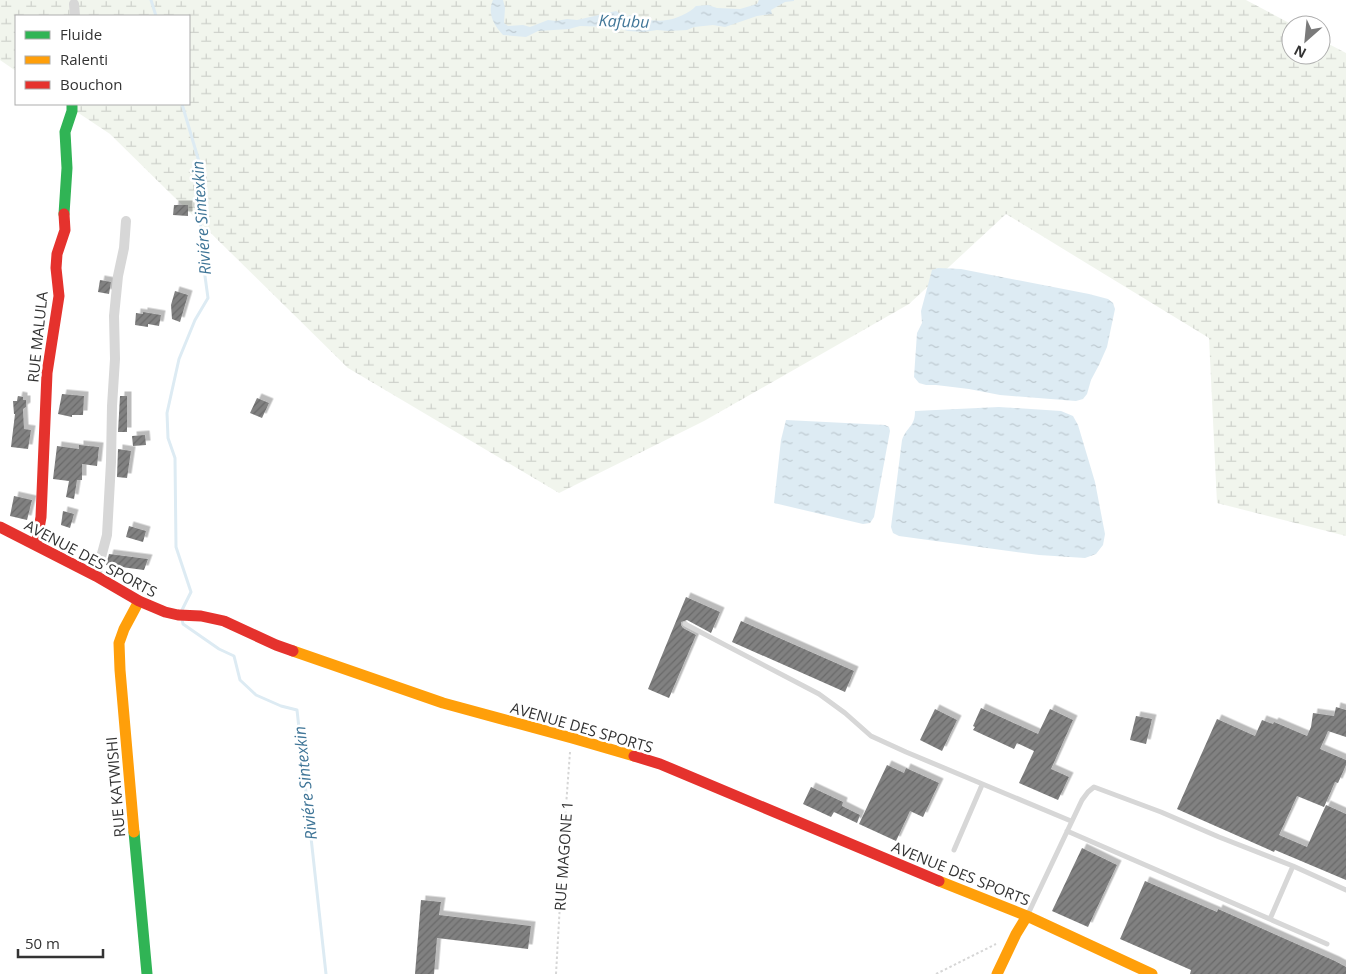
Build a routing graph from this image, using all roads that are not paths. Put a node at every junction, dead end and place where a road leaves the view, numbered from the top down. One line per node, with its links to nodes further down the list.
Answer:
1 (74, 4): 2 (street)
2 (74, 15)
3 (72, 105): 6 (street, RUE MALULA)
4 (126, 221): 7 (street)
5 (0, 527): 6 (street, AVENUE DES SPORTS)
6 (36, 545): 7 (street, AVENUE DES SPORTS)
7 (96, 576): 8 (street, AVENUE DES SPORTS)
8 (139, 601): 16 (street, AVENUE DES SPORTS); 19 (street, RUE KATWISHI)
9 (685, 624): 10 (lane)
10 (982, 785): 11 (lane); 13 (lane)
11 (1071, 821): 12 (lane); 14 (lane)
12 (1067, 831): 16 (lane); 17 (lane)
13 (954, 850)
14 (1293, 866): 15 (lane); 17 (lane)
15 (1346, 890)
16 (1027, 916): 20 (street); 21 (street, AVENUE DES SPORTS)
17 (1270, 919): 18 (lane)
18 (1327, 944)
19 (147, 974)
20 (998, 974)
21 (1152, 974)

